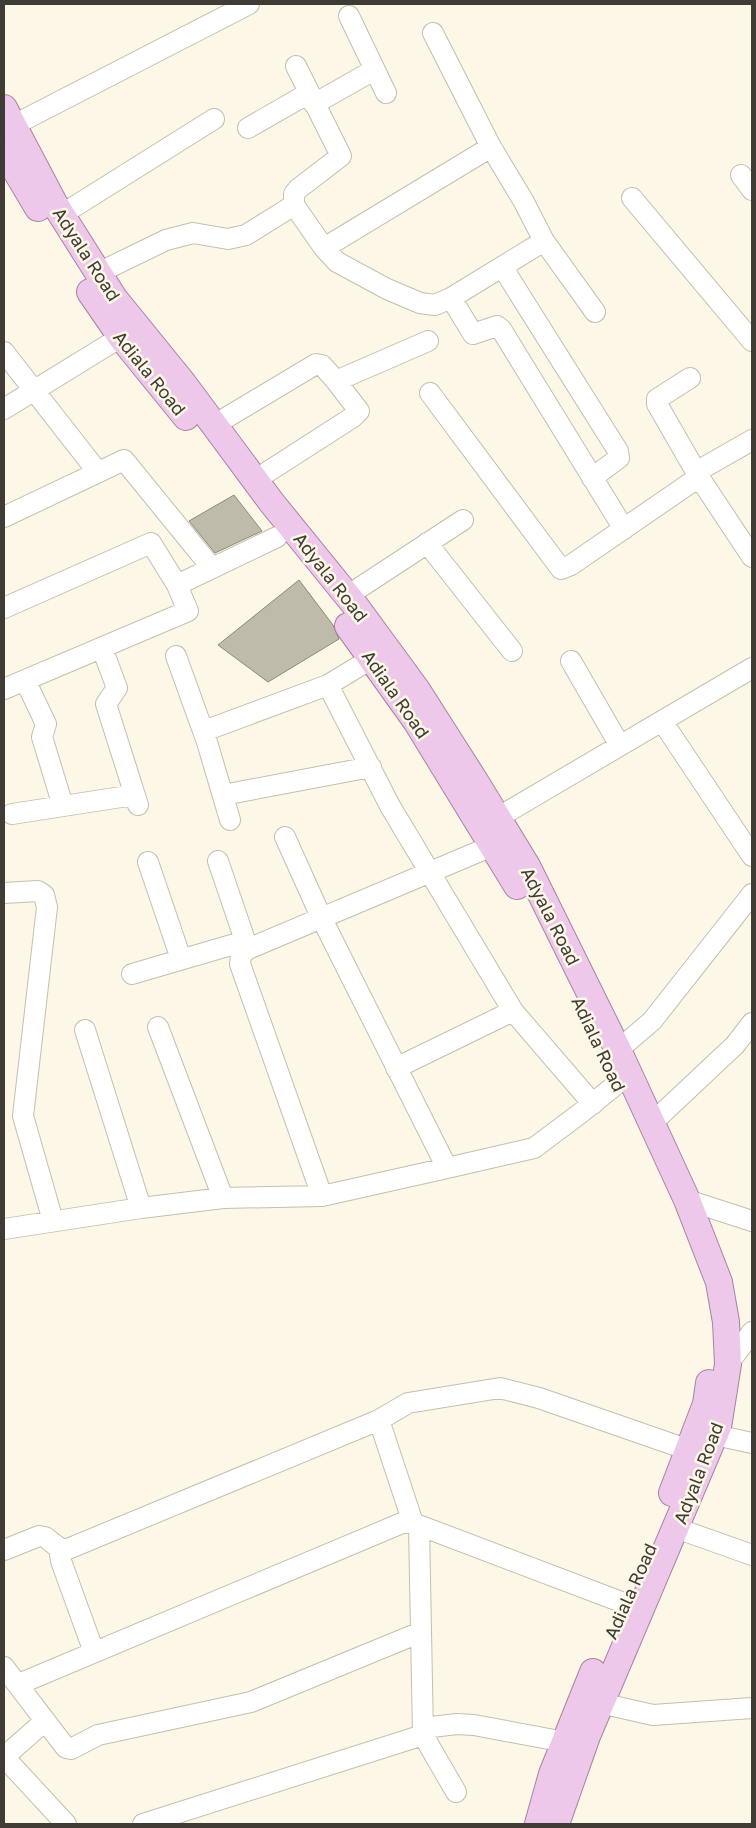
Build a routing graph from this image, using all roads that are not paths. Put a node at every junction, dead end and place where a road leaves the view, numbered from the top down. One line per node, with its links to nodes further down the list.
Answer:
1 (249, 4): 8 (street)
2 (349, 16): 5 (street)
3 (433, 33): 11 (street)
4 (296, 66): 7 (street)
5 (374, 70): 6 (street); 7 (street)
6 (386, 93)
7 (311, 98): 10 (street); 14 (street)
8 (8, 117): 15 (main road, Adyala Road)
9 (214, 120): 15 (street)
10 (248, 128)
11 (491, 147): 16 (street); 17 (street)
12 (4, 151): 23 (main road, Adiala Road)
13 (632, 198): 22 (street)
14 (294, 206): 17 (street); 19 (street)
15 (61, 214): 19 (main road, Adyala Road)
16 (544, 241): 18 (street); 21 (street)
17 (324, 248): 20 (street)
18 (502, 268): 20 (street); 35 (street)
19 (98, 273): 31 (main road, Adyala Road)
20 (451, 298): 35 (street)
21 (594, 312)
22 (748, 330)
23 (121, 337): 28 (street); 40 (main road, Adiala Road)
24 (428, 340): 27 (street)
25 (4, 352): 28 (street)
26 (690, 378): 34 (street)
27 (336, 381): 31 (street); 36 (street)
28 (34, 390): 30 (street); 33 (street)
29 (430, 393): 39 (street)
30 (4, 409)
31 (214, 425): 36 (main road, Adyala Road)
32 (752, 440): 34 (street)
33 (97, 471): 37 (street); 43 (street)
34 (697, 475): 39 (street); 42 (street)
35 (592, 478): 39 (street)
36 (255, 480): 45 (main road, Adyala Road)
37 (4, 518)
38 (463, 520): 41 (street)
39 (624, 529)
40 (277, 537): 43 (street); 50 (main road, Adiala Road)
41 (427, 543): 45 (street); 48 (street)
42 (752, 557)
43 (212, 568): 44 (street)
44 (177, 584): 46 (street); 47 (street)
45 (348, 596): 63 (main road, Adyala Road)
46 (4, 608)
47 (102, 648): 53 (street); 61 (street)
48 (512, 651)
49 (176, 656): 57 (street)
50 (371, 659): 54 (street); 66 (main road, Adiala Road)
51 (572, 661): 58 (street)
52 (752, 668): 56 (street)
53 (25, 680): 55 (street); 61 (street)
54 (328, 684): 57 (street); 59 (street)
55 (4, 689)
56 (662, 721): 58 (street); 67 (street)
57 (204, 732): 60 (street)
58 (620, 744): 63 (street)
59 (371, 767): 60 (street); 70 (street)
60 (223, 796): 64 (street)
61 (63, 806): 62 (street)
62 (12, 814)
63 (497, 818): 81 (main road, Adyala Road)
64 (230, 820)
65 (285, 837): 73 (street)
66 (492, 846): 70 (street); 83 (main road, Adiala Road)
67 (752, 856)
68 (218, 861): 74 (street)
69 (148, 862): 75 (street)
70 (430, 871): 73 (street); 77 (street)
71 (4, 894): 91 (street)
72 (752, 894): 81 (street)
73 (322, 919): 74 (street); 82 (street)
74 (247, 945): 75 (street); 87 (street)
75 (181, 959): 76 (street)
76 (132, 974)
77 (513, 1011): 82 (street); 84 (street)
78 (752, 1023): 85 (street)
79 (158, 1026): 88 (street)
80 (85, 1030): 90 (street)
81 (618, 1050): 85 (main road, Adyala Road)
82 (396, 1068): 86 (street)
83 (618, 1083): 84 (street); 98 (main road, Adiala Road)
84 (593, 1104): 86 (street)
85 (652, 1124): 89 (main road, Adyala Road)
86 (447, 1168): 87 (street)
87 (322, 1196): 88 (street)
88 (223, 1198): 90 (street)
89 (687, 1200): 92 (street); 95 (main road, Adyala Road)
90 (141, 1208): 91 (street)
91 (53, 1221): 93 (street)
92 (752, 1222)
93 (4, 1229)
94 (752, 1332): 95 (street)
95 (728, 1364): 98 (main road, Adyala Road)
96 (379, 1420): 98 (street); 99 (street); 102 (street)
97 (752, 1443): 98 (street)
98 (704, 1446): 100 (main road, Adyala Road); 104 (main road, Adiala Road)
99 (416, 1525): 104 (street); 105 (street); 106 (street)
100 (676, 1528): 103 (street); 104 (main road, Adyala Road)
101 (4, 1550): 102 (street)
102 (63, 1550): 106 (street)
103 (752, 1555)
104 (633, 1605): 109 (main road, Adyala Road); 113 (main road, Adiala Road)
105 (421, 1632): 111 (street); 112 (street)
106 (94, 1652): 108 (street)
107 (4, 1667): 108 (street)
108 (19, 1684): 111 (street)
109 (600, 1702): 110 (street); 117 (main road, Adyala Road)
110 (752, 1708)
111 (45, 1721): 115 (street)
112 (423, 1731): 113 (street); 114 (street); 116 (street)
113 (565, 1742): 117 (main road, Adiala Road)
114 (456, 1792)
115 (66, 1824)
116 (143, 1824)
117 (545, 1824)

